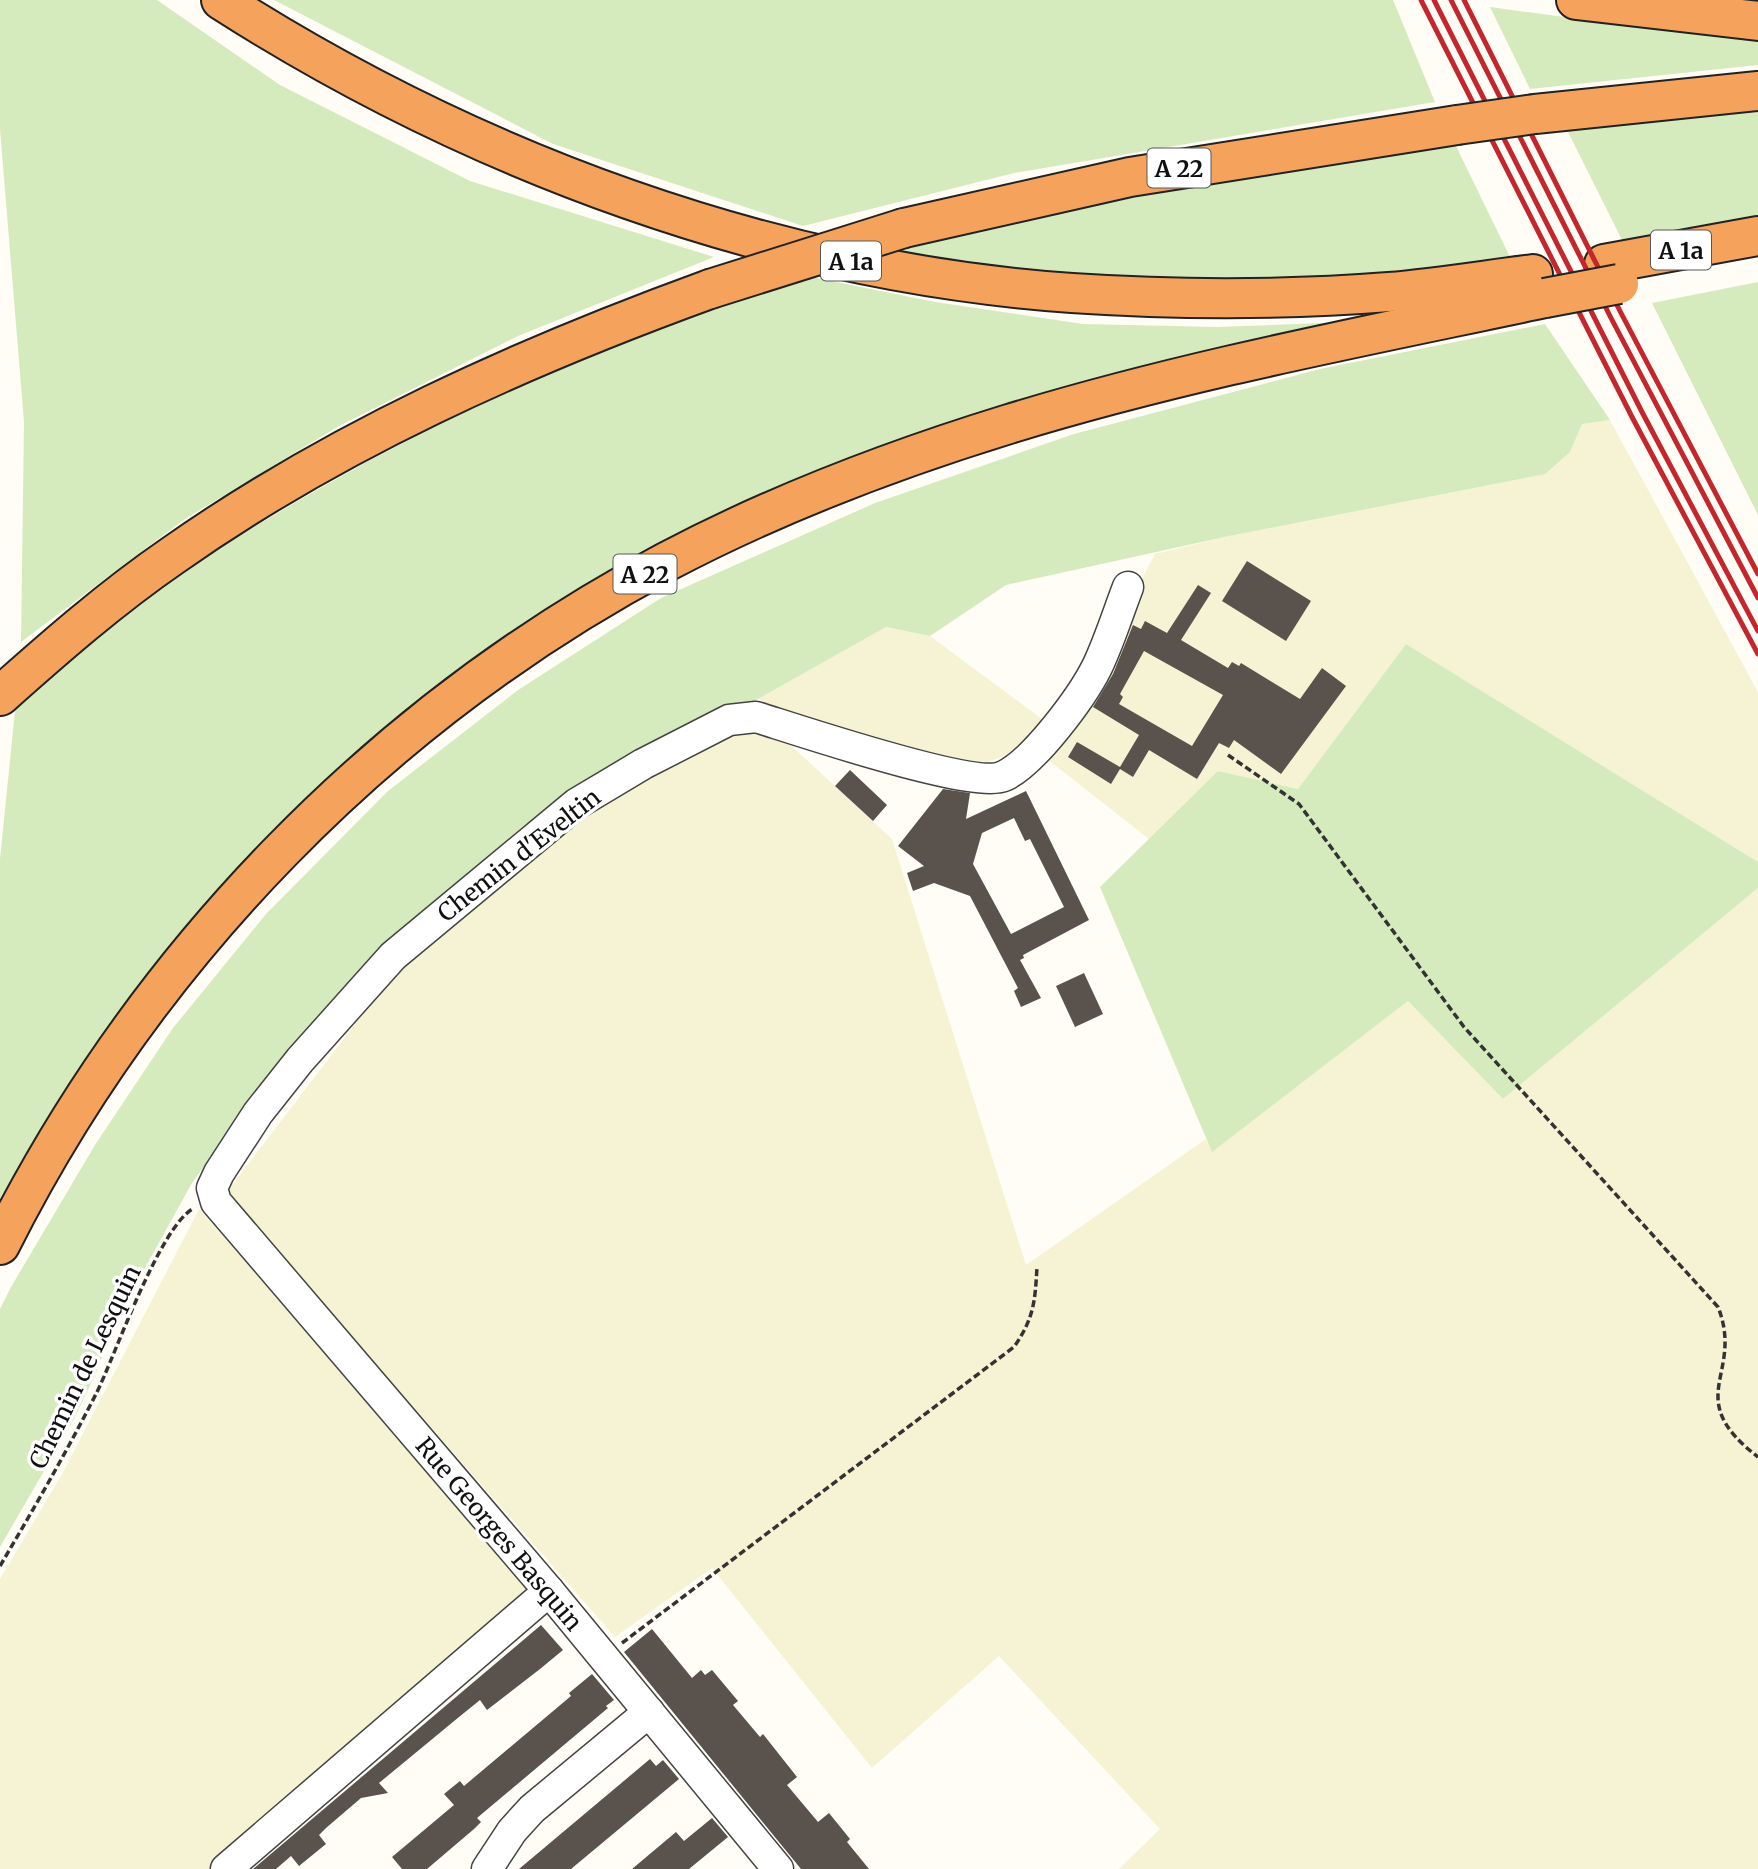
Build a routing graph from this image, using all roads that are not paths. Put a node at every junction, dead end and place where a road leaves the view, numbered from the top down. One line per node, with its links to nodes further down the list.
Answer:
1 (221, 0): 8 (highway, A 1a)
2 (1576, 0): 3 (highway)
3 (1758, 21)
4 (1758, 91): 10 (highway, A 22, bridge)
5 (1758, 236): 7 (highway, A 1a)
6 (1758, 258): 7 (highway, A 22)
7 (1611, 274): 8 (highway, A 22, bridge)
8 (1539, 286): 12 (highway, A 22)
9 (1128, 587): 11 (street, Chemin d'Eveltin)
10 (0, 696)
11 (216, 1202): 13 (street, Rue Georges Basquin)
12 (0, 1245)
13 (550, 1591): 14 (street, Rue Georges Basquin); 15 (street)
14 (649, 1712): 16 (street); 17 (street, Rue Georges Basquin)
15 (226, 1869)
16 (487, 1869)
17 (778, 1869)

